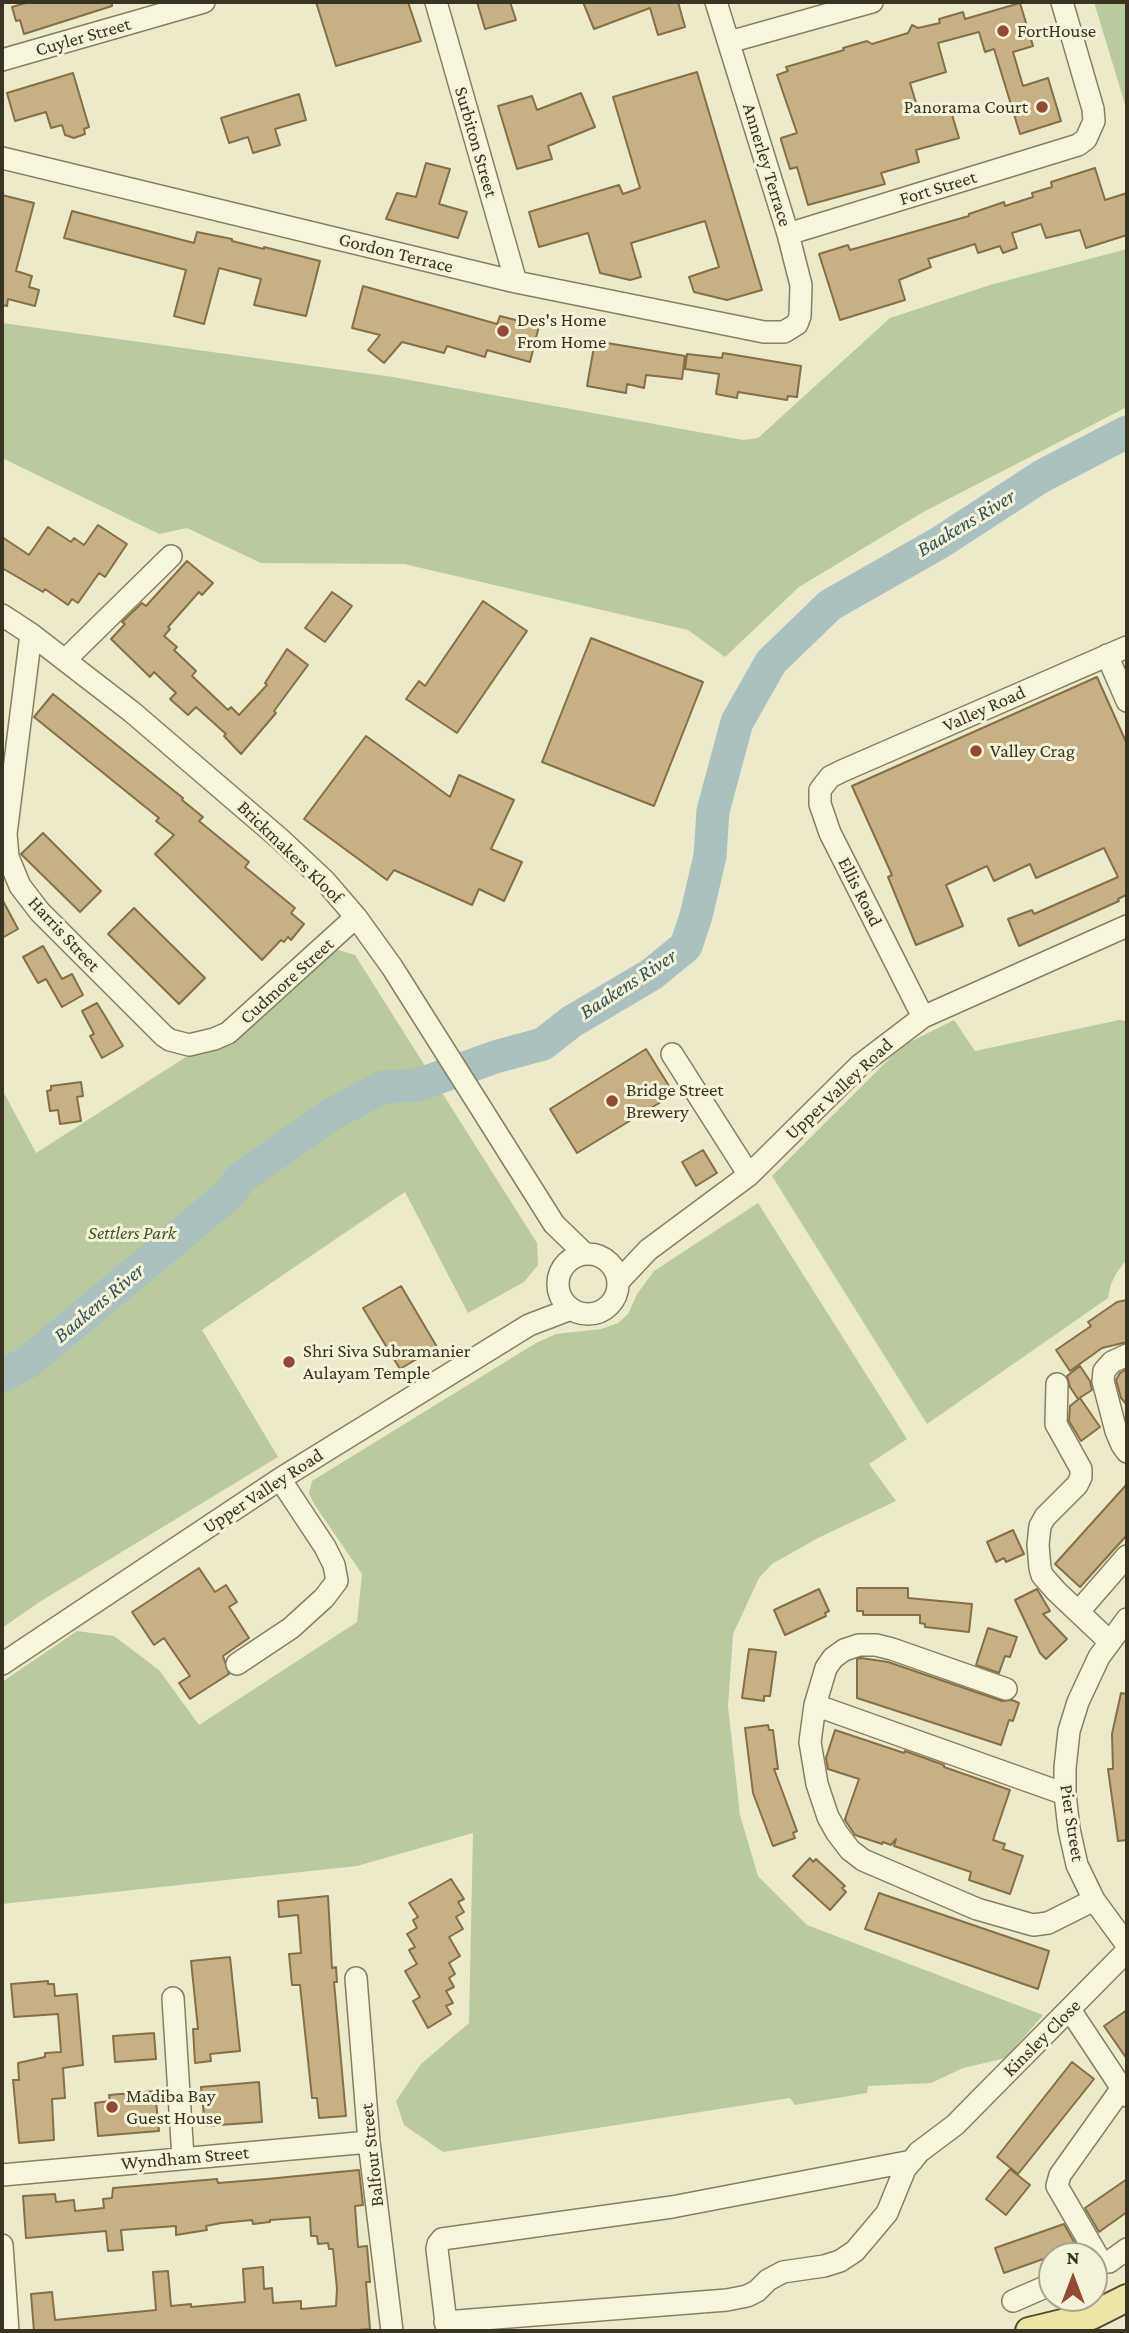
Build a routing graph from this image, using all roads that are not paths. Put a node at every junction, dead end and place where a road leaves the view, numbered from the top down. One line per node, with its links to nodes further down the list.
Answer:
1 (204, 2): 7 (street, Cuyler Street)
2 (436, 2): 10 (street, Surbiton Street)
3 (716, 2): 6 (street, Annerley Terrace)
4 (872, 2): 6 (street)
5 (1062, 2): 9 (street, Fort Street)
6 (729, 42): 9 (street, Annerley Terrace)
7 (2, 60)
8 (2, 158): 10 (street, Gordon Terrace)
9 (789, 234): 11 (street, Annerley Terrace)
10 (516, 282): 11 (street, Gordon Terrace)
11 (792, 328)
12 (171, 556): 17 (street)
13 (2, 615): 14 (street, Brickmakers Kloof)
14 (31, 634): 17 (street, Brickmakers Kloof); 23 (street, Harris Street)
15 (1127, 647): 16 (street, Valley Road)
16 (1107, 655): 18 (street); 19 (street, Valley Road)
17 (65, 660): 20 (street, Brickmakers Kloof)
18 (1127, 701)
19 (842, 771): 22 (street, Ellis Road)
20 (356, 918): 23 (street, Cudmore Street); 26 (street, Brickmakers Kloof)
21 (1127, 926): 22 (street, Upper Valley Road)
22 (923, 1017): 25 (street, Upper Valley Road)
23 (214, 1039)
24 (672, 1054): 25 (street)
25 (749, 1175): 27 (street, Upper Valley Road)
26 (554, 1224): 28 (street, Brickmakers Kloof); 30 (street, Brickmakers Kloof)
27 (648, 1250): 29 (street, Upper Valley Road); 31 (street, Upper Valley Road)
28 (585, 1254): 29 (street); 30 (street)
29 (607, 1261): 31 (street)
30 (562, 1267): 32 (street)
31 (618, 1282): 32 (street)
32 (565, 1301): 36 (street, Upper Valley Road)
33 (1127, 1355): 35 (street)
34 (1057, 1384): 38 (street)
35 (1127, 1452)
36 (281, 1479): 41 (street, Upper Valley Road); 42 (street)
37 (1127, 1556): 38 (street)
38 (1079, 1611): 40 (street)
39 (1127, 1619): 40 (street, Pier Street)
40 (1110, 1642): 45 (street, Pier Street)
41 (2, 1664)
42 (237, 1664)
43 (1006, 1689): 44 (street)
44 (815, 1705): 45 (street); 46 (street)
45 (1065, 1794): 46 (street, Pier Street)
46 (1094, 1900): 47 (street, Pier Street)
47 (1127, 1945)
48 (1127, 1951): 51 (street, Kinsley Close)
49 (356, 1978): 53 (street, Balfour Street)
50 (173, 1998): 54 (street)
51 (1070, 2010): 52 (street); 55 (street, Kinsley Close)
52 (1125, 2092): 57 (street)
53 (369, 2142): 54 (street, Wyndham Street); 66 (street, Balfour Street)
54 (183, 2158): 56 (street, Wyndham Street)
55 (912, 2161): 64 (street); 64 (street)
56 (2, 2175)
57 (1086, 2242)
58 (2, 2245): 65 (street)
59 (1127, 2249): 60 (street)
60 (1108, 2262)
61 (1038, 2290): 63 (street)
62 (1127, 2298): 67 (main road)
63 (1013, 2301)
64 (446, 2327)
65 (8, 2331)
66 (392, 2331)
67 (1029, 2331)

